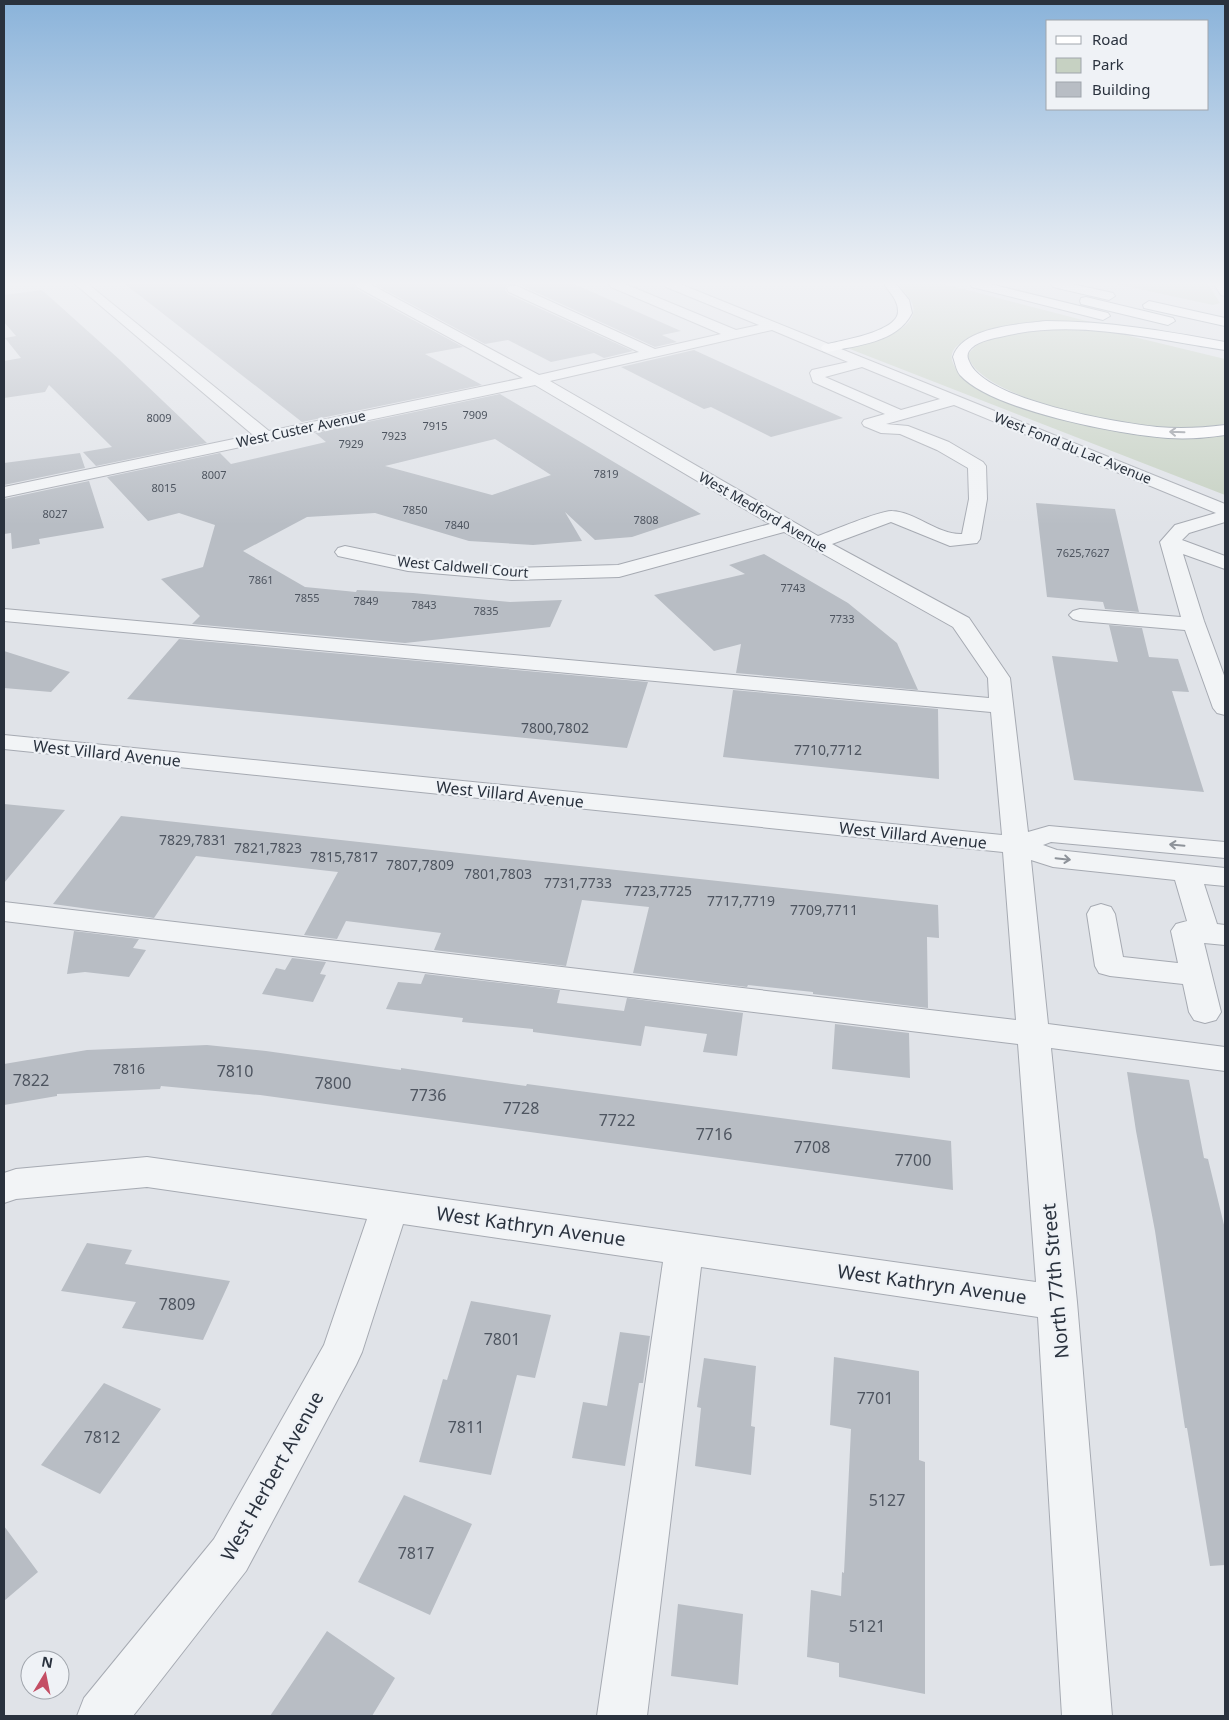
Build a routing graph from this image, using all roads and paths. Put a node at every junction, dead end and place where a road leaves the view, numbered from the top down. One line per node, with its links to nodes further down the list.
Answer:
1 (178, 364): 11 (street)
2 (508, 364): 7 (street, West Medford Avenue)
3 (604, 364): 7 (street, West Custer Avenue)
4 (857, 364): 9 (street)
5 (866, 364): 8 (street, West Fond du Lac Avenue)
6 (961, 364): 10 (main road, one-way to 6)
7 (537, 380): 11 (street, West Custer Avenue); 15 (street, West Medford Avenue)
8 (955, 400): 9 (street); 13 (street, West Fond du Lac Avenue)
9 (900, 415): 17 (street)
10 (1225, 430)
11 (264, 436): 12 (street, West Custer Avenue)
12 (4, 492)
13 (1225, 510)
14 (1225, 516): 16 (street)
15 (786, 526): 17 (street, West Medford Avenue); 18 (street, West Caldwell Court)
16 (1170, 542): 19 (street); 22 (street)
17 (817, 543): 24 (street, West Medford Avenue)
18 (345, 552)
19 (1225, 563)
20 (4, 615): 24 (street)
21 (1080, 615): 22 (street)
22 (1194, 624): 23 (street)
23 (1215, 652): 25 (street)
24 (1002, 706): 27 (street, West Medford Avenue)
25 (1225, 708)
26 (4, 742): 27 (street, West Villard Avenue)
27 (1017, 845): 28 (street, West Villard Avenue, one-way to 27); 29 (street, West Villard Avenue, one-way to 29); 36 (street, North 77th Street)
28 (1225, 850)
29 (1188, 873): 30 (street, West Villard Avenue); 33 (street)
30 (1225, 877)
31 (4, 912): 36 (street)
32 (1100, 914): 34 (street)
33 (1215, 934): 34 (street)
34 (1196, 975): 35 (street)
35 (1205, 1012)
36 (1033, 1034): 37 (street); 41 (street, North 77th Street)
37 (1225, 1060)
38 (4, 1188): 39 (street, West Kathryn Avenue)
39 (390, 1206): 40 (street, West Kathryn Avenue); 42 (street, West Herbert Avenue)
40 (684, 1249): 41 (street, West Kathryn Avenue); 43 (street)
41 (1057, 1302): 44 (street, North 77th Street)
42 (102, 1716)
43 (622, 1716)
44 (1087, 1716)

